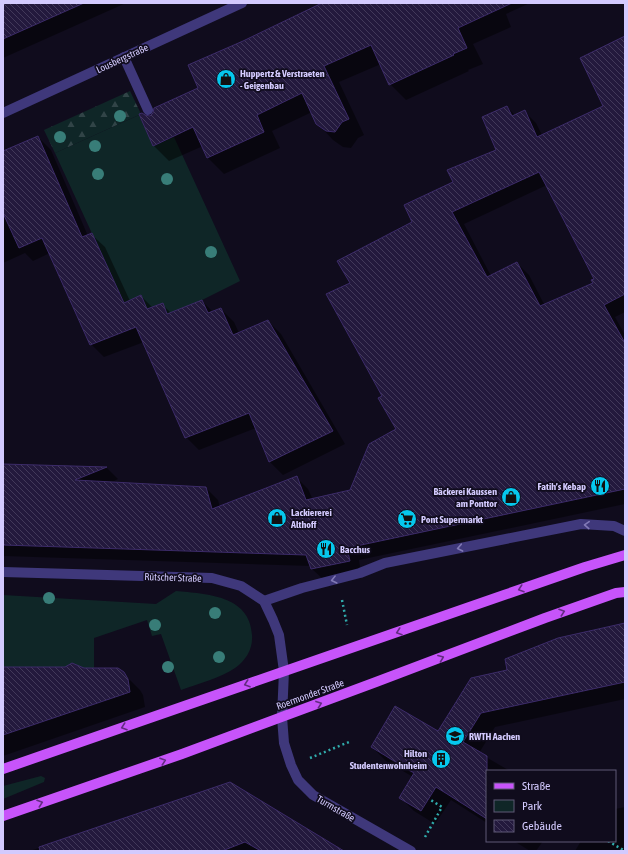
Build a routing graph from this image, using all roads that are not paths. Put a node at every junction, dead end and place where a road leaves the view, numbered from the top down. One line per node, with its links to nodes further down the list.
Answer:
1 (242, 3): 2 (street, Lousbergstraße)
2 (124, 58): 3 (street); 4 (street, Lousbergstraße)
3 (148, 110)
4 (3, 113)
5 (625, 531): 9 (street, one-way to 9)
6 (625, 555): 10 (main road, one-way to 10)
7 (3, 572): 9 (street, Rütscher Straße)
8 (625, 592): 11 (main road, Roermonder Straße, one-way to 8)
9 (264, 601): 10 (street)
10 (284, 671): 11 (street, Turmstraße); 12 (main road, one-way to 12)
11 (282, 717): 13 (main road, Roermonder Straße, one-way to 11); 14 (street, Turmstraße)
12 (3, 769)
13 (3, 816)
14 (411, 851)

